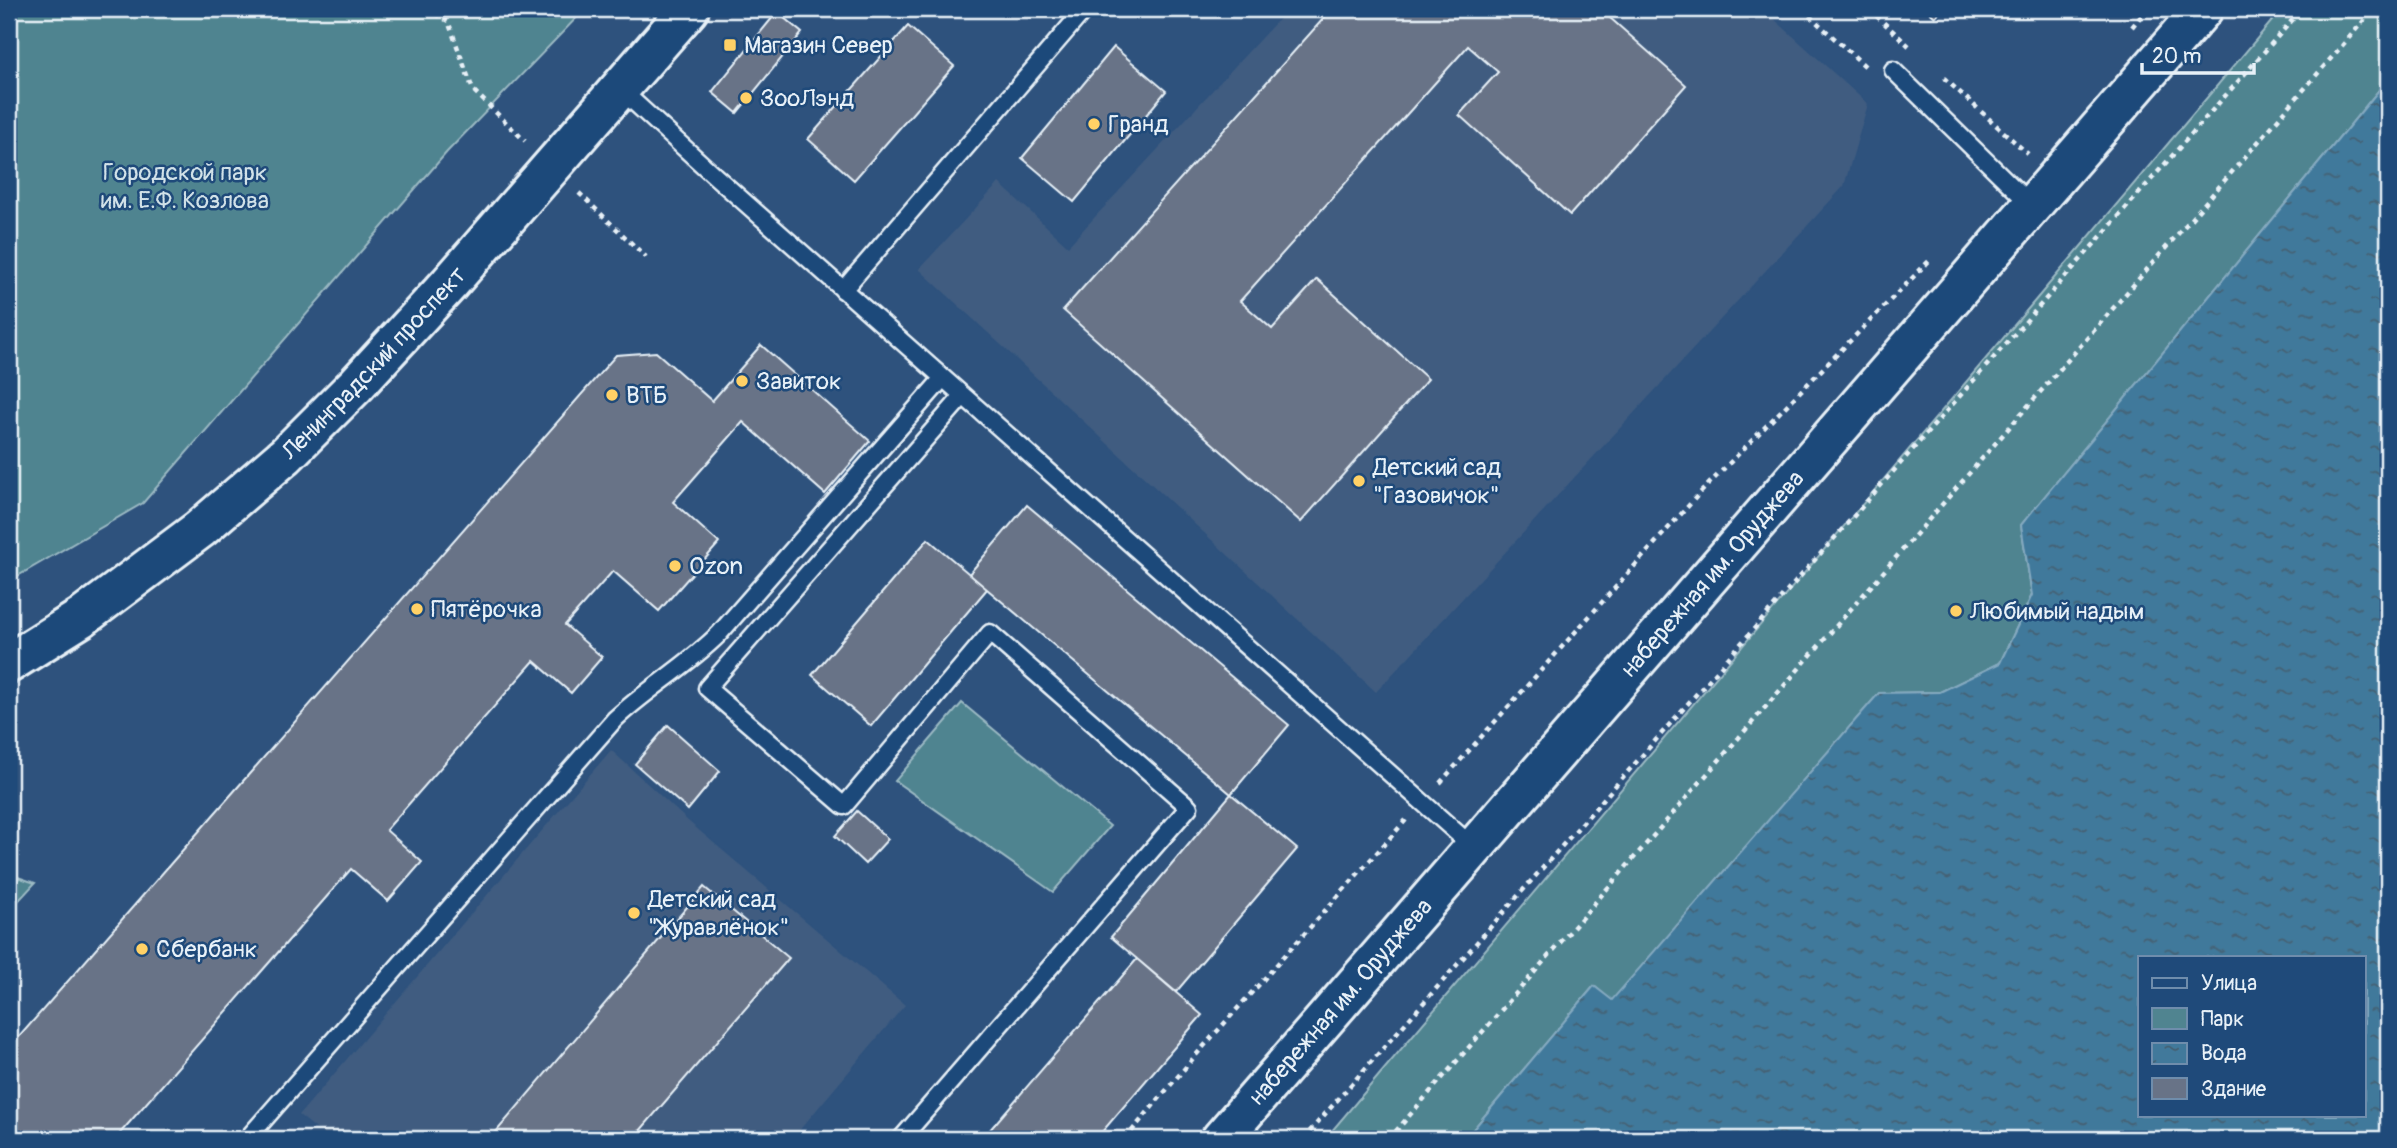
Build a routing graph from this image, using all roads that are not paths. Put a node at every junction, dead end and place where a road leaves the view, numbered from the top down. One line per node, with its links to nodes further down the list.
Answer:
1 (688, 9): 5 (street, Ленинградский проспект)
2 (1085, 9): 7 (lane)
3 (2203, 9): 6 (street, набережная им. Оруджева)
4 (1893, 70): 6 (lane)
5 (620, 89): 7 (lane); 10 (street, Ленинградский проспект)
6 (2019, 194): 11 (street, набережная им. Оруджева)
7 (844, 290): 8 (lane)
8 (943, 378): 9 (lane); 12 (lane)
9 (963, 396): 11 (lane); 13 (lane)
10 (9, 663)
11 (1473, 847): 14 (street, набережная им. Оруджева)
12 (247, 1139)
13 (901, 1139)
14 (1221, 1139)

